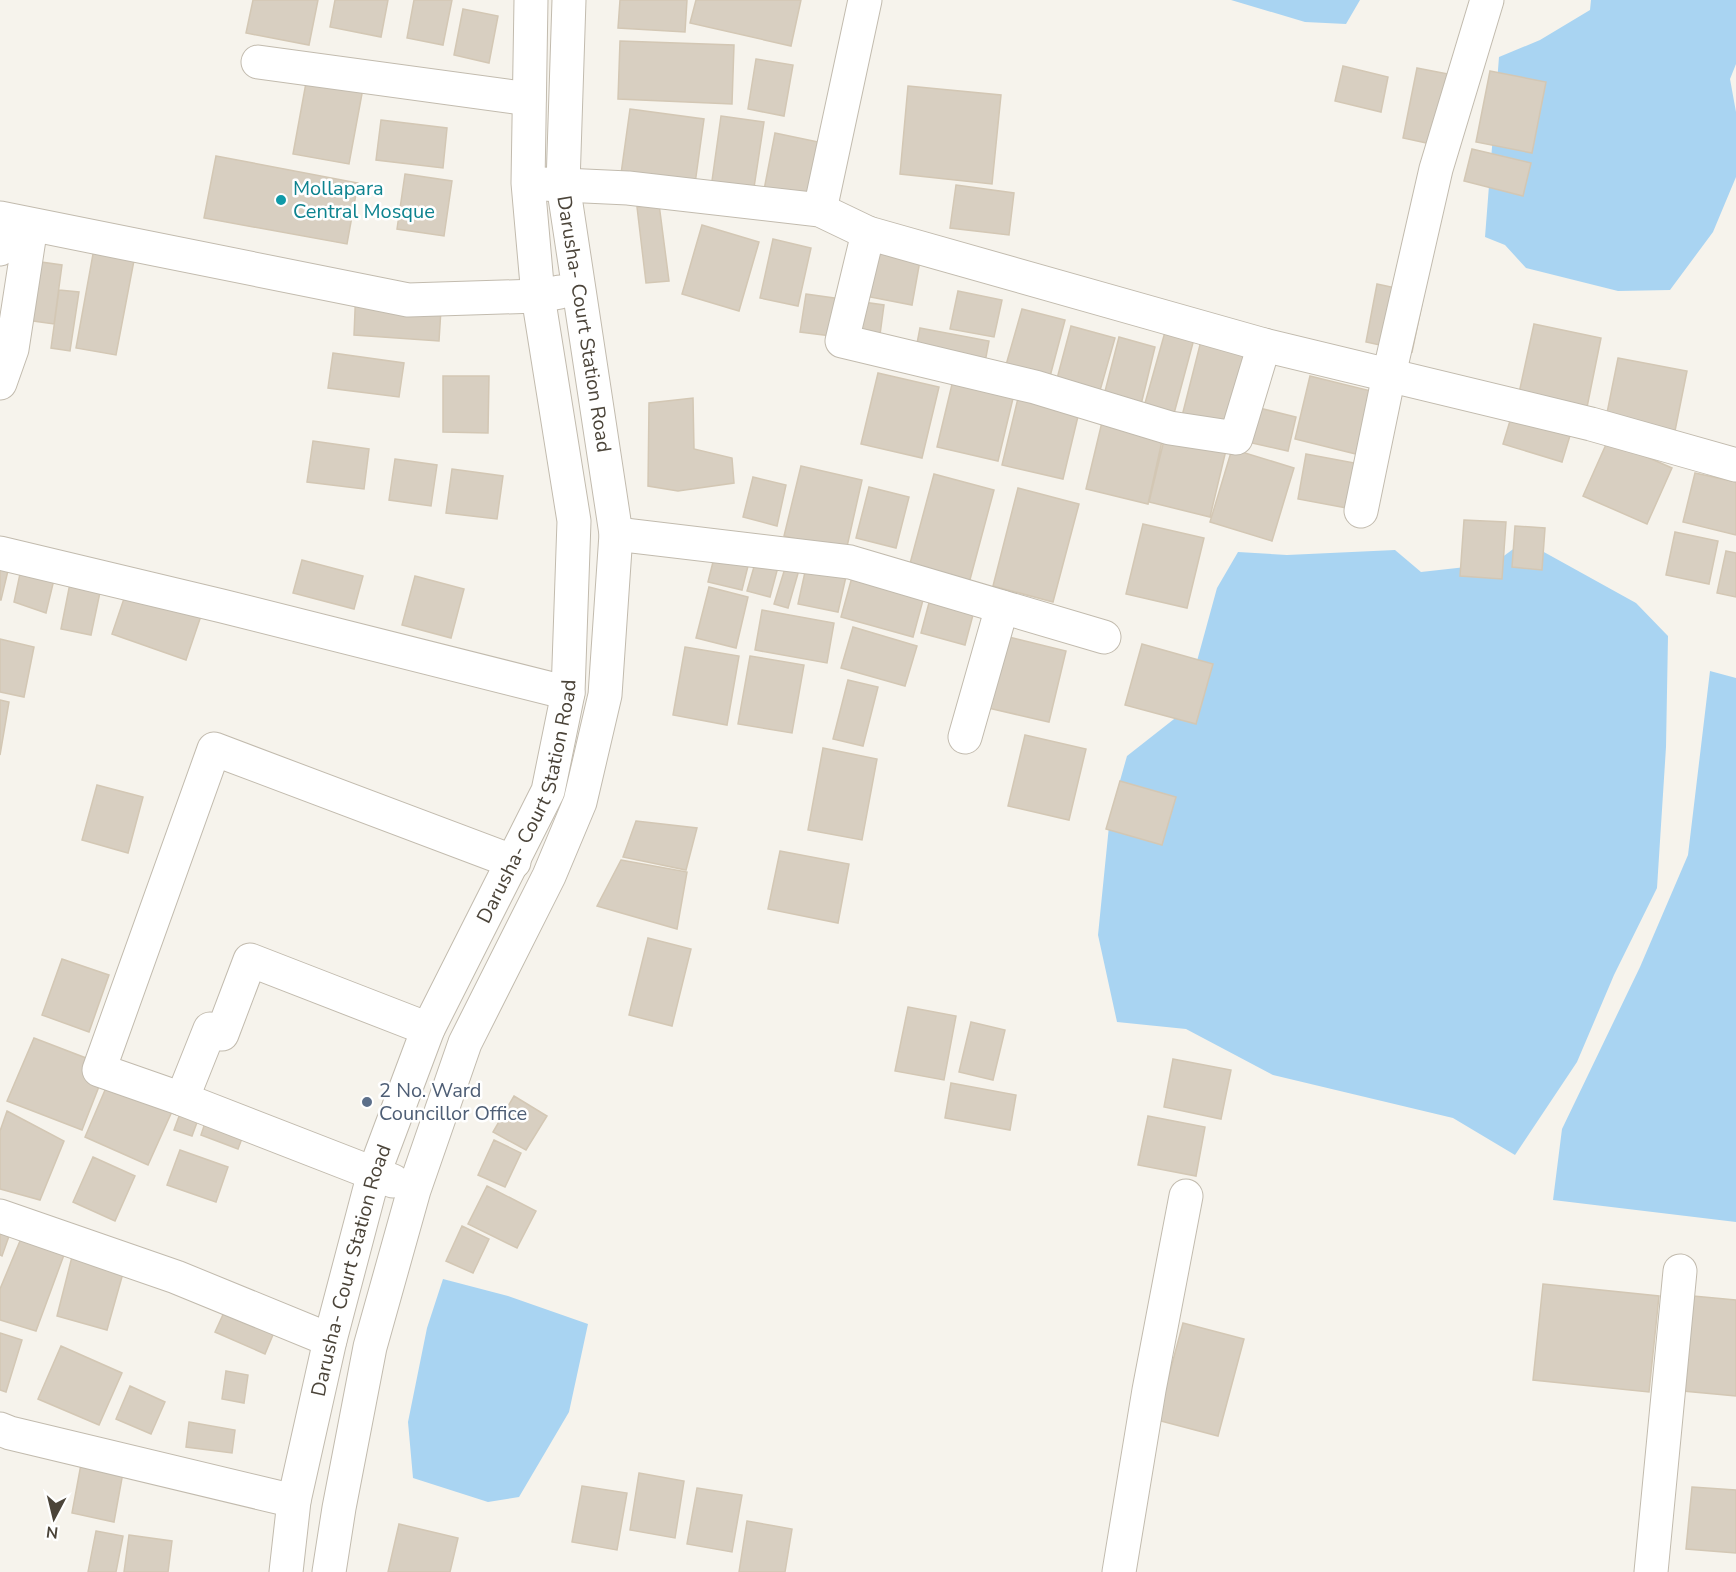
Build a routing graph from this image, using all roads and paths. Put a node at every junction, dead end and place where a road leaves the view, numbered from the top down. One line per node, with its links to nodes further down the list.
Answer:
1 (569, 0): 8 (street, Darusha- Court Station Road)
2 (865, 0): 9 (street)
3 (1487, 0): 15 (street)
4 (523, 1): 6 (street, Darusha- Court Station Road)
5 (258, 62): 6 (street)
6 (529, 99): 7 (street, Darusha- Court Station Road)
7 (528, 183): 8 (street); 13 (street, Darusha- Court Station Road)
8 (563, 184): 9 (street); 12 (street, Darusha- Court Station Road)
9 (820, 210): 11 (street)
10 (9, 228): 13 (street); 16 (street)
11 (868, 233): 14 (street); 14 (street)
12 (579, 288): 13 (street); 19 (street, Darusha- Court Station Road)
13 (538, 296): 23 (street, Darusha- Court Station Road)
14 (1263, 345): 15 (street)
15 (1389, 375): 17 (street); 18 (street)
16 (0, 383)
17 (1736, 465)
18 (1361, 511)
19 (616, 534): 21 (street); 29 (street, Darusha- Court Station Road)
20 (0, 553): 23 (street)
21 (1002, 608): 22 (street); 24 (street)
22 (1104, 637)
23 (568, 693): 25 (street, Darusha- Court Station Road)
24 (964, 737)
25 (514, 862): 26 (street, Darusha- Court Station Road); 27 (street)
26 (428, 1029): 27 (street); 28 (street, Darusha- Court Station Road)
27 (182, 1099): 28 (street)
28 (374, 1173): 29 (street); 33 (street, Darusha- Court Station Road)
29 (414, 1190): 37 (street, Darusha- Court Station Road)
30 (1186, 1196): 38 (street)
31 (0, 1215): 33 (street)
32 (1680, 1271): 39 (street)
33 (330, 1340): 35 (street, Darusha- Court Station Road)
34 (0, 1429): 35 (street)
35 (294, 1501): 36 (street, Darusha- Court Station Road)
36 (286, 1572)
37 (329, 1572)
38 (1119, 1572)
39 (1651, 1572)

